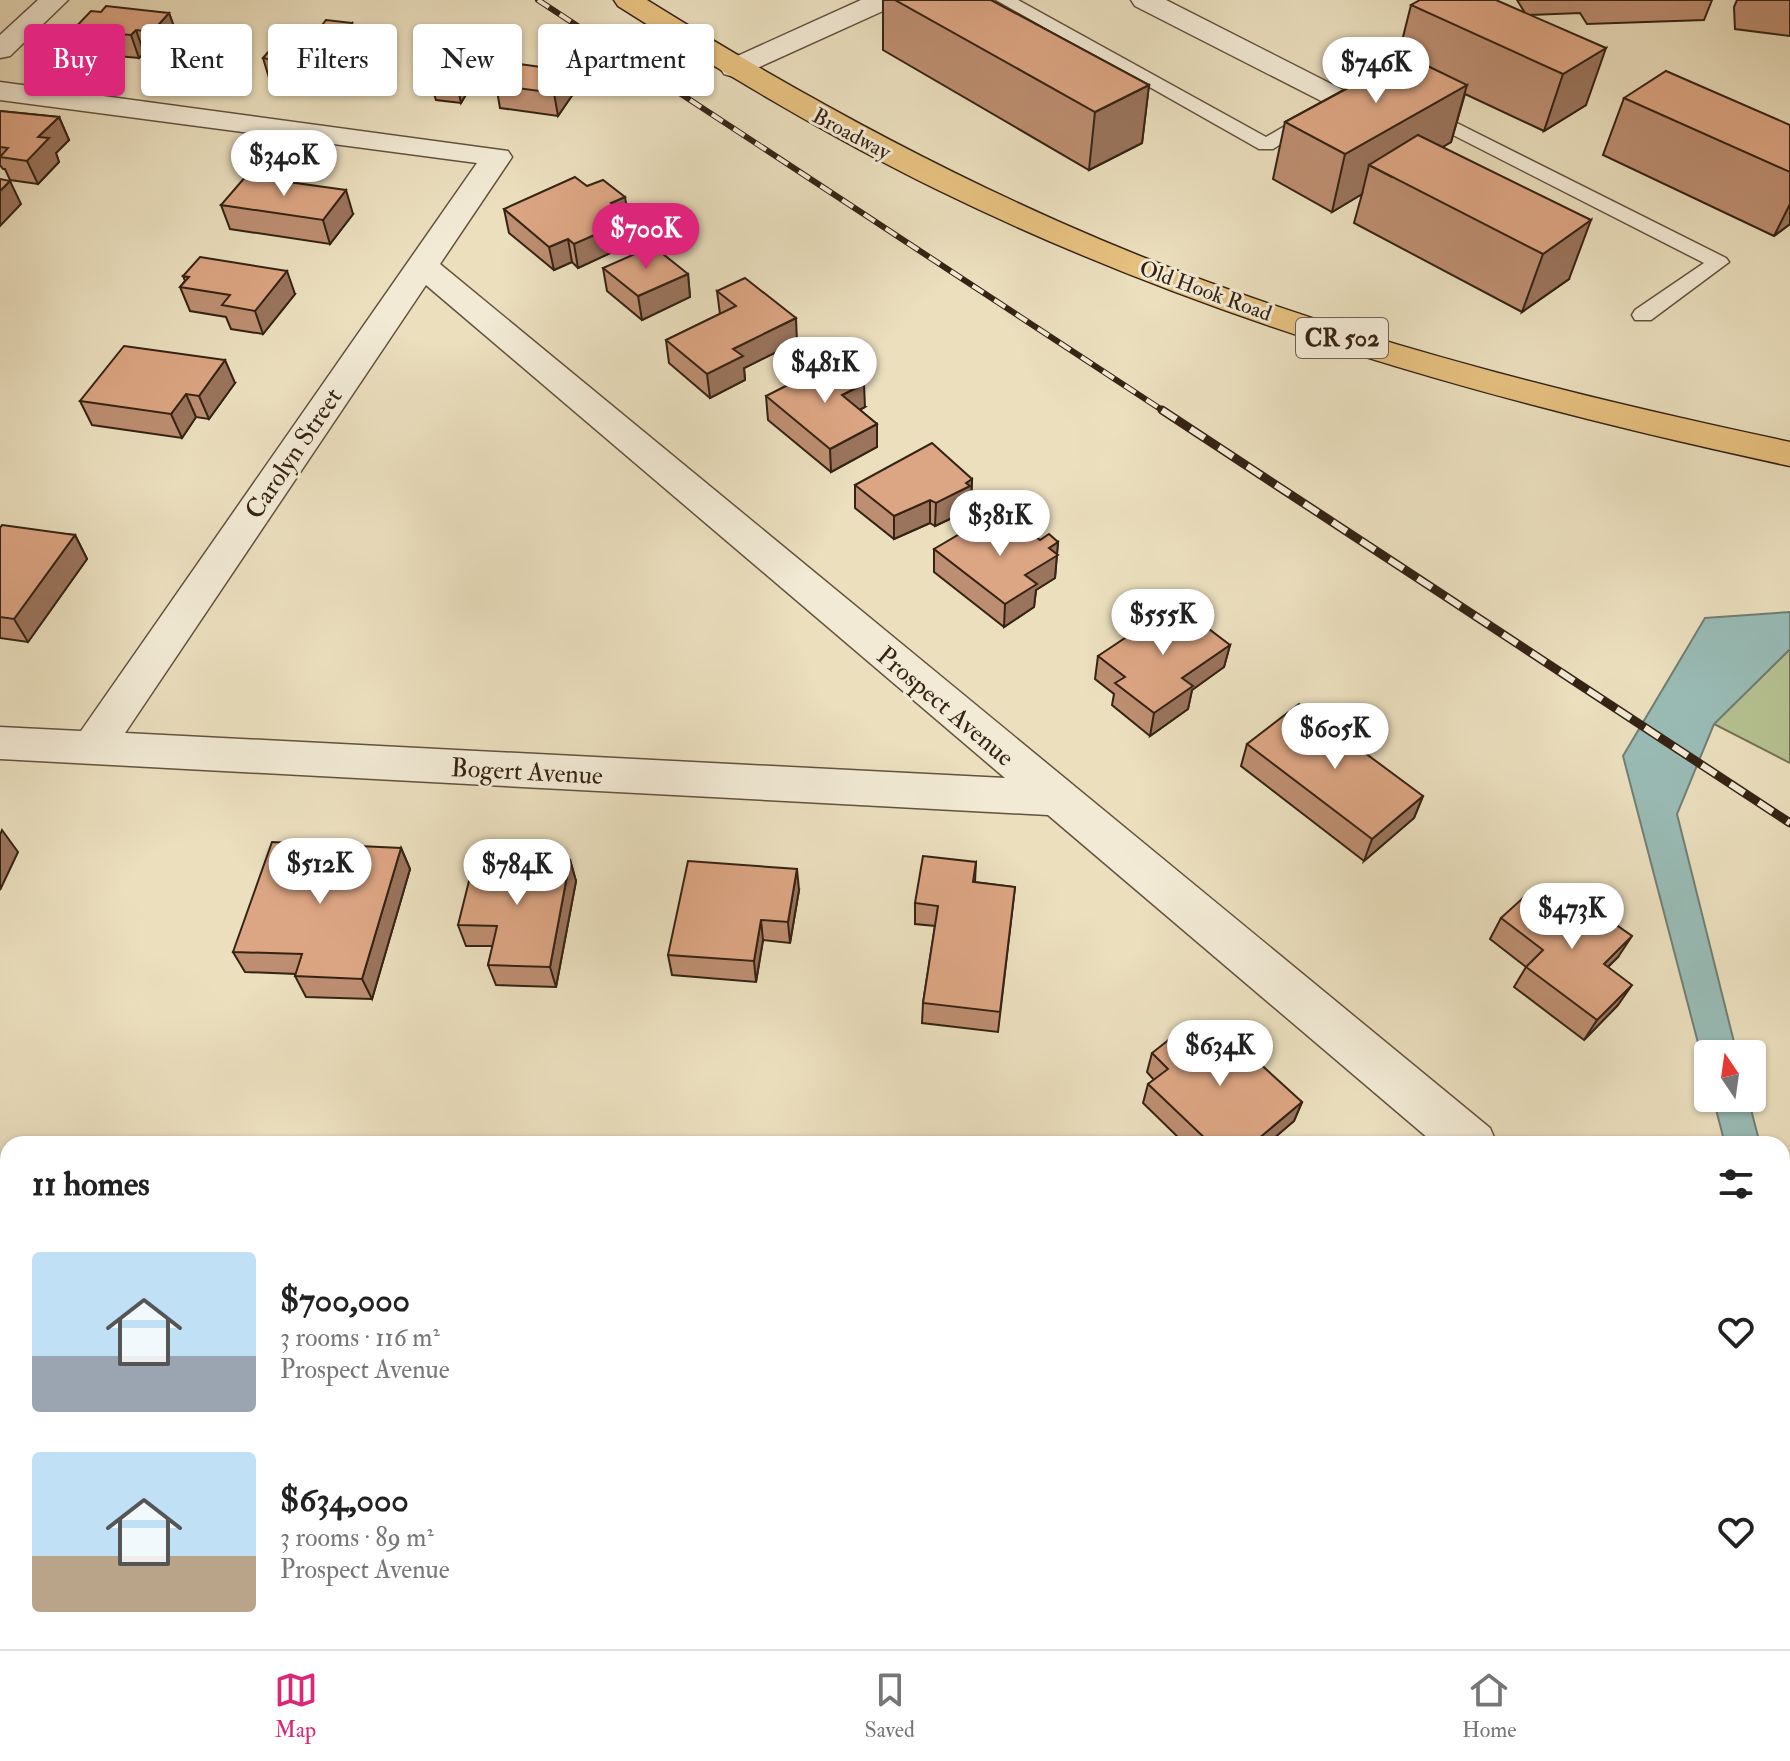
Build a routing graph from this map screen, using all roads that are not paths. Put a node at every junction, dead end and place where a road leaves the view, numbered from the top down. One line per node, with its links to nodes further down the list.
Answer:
1 (54, 0): 6 (street)
2 (628, 0): 7 (main road, Broadway / CR 502)
3 (884, 0): 7 (street)
4 (1005, 0): 9 (lane)
5 (1145, 0): 9 (street)
6 (0, 50)
7 (734, 68): 11 (main road, Broadway / CR 502)
8 (0, 91): 12 (street, Carolyn Street)
9 (1350, 97)
10 (1398, 100): 13 (lane)
11 (913, 166): 14 (main road, Old Hook Road / CR 502)
12 (422, 265): 16 (street, Carolyn Street); 17 (street, Prospect Avenue)
13 (1643, 315)
14 (1790, 454)
15 (0, 743): 16 (street, Bogert Avenue)
16 (91, 749): 17 (street, Bogert Avenue)
17 (1055, 798): 18 (street, Prospect Avenue)
18 (1462, 1136)

